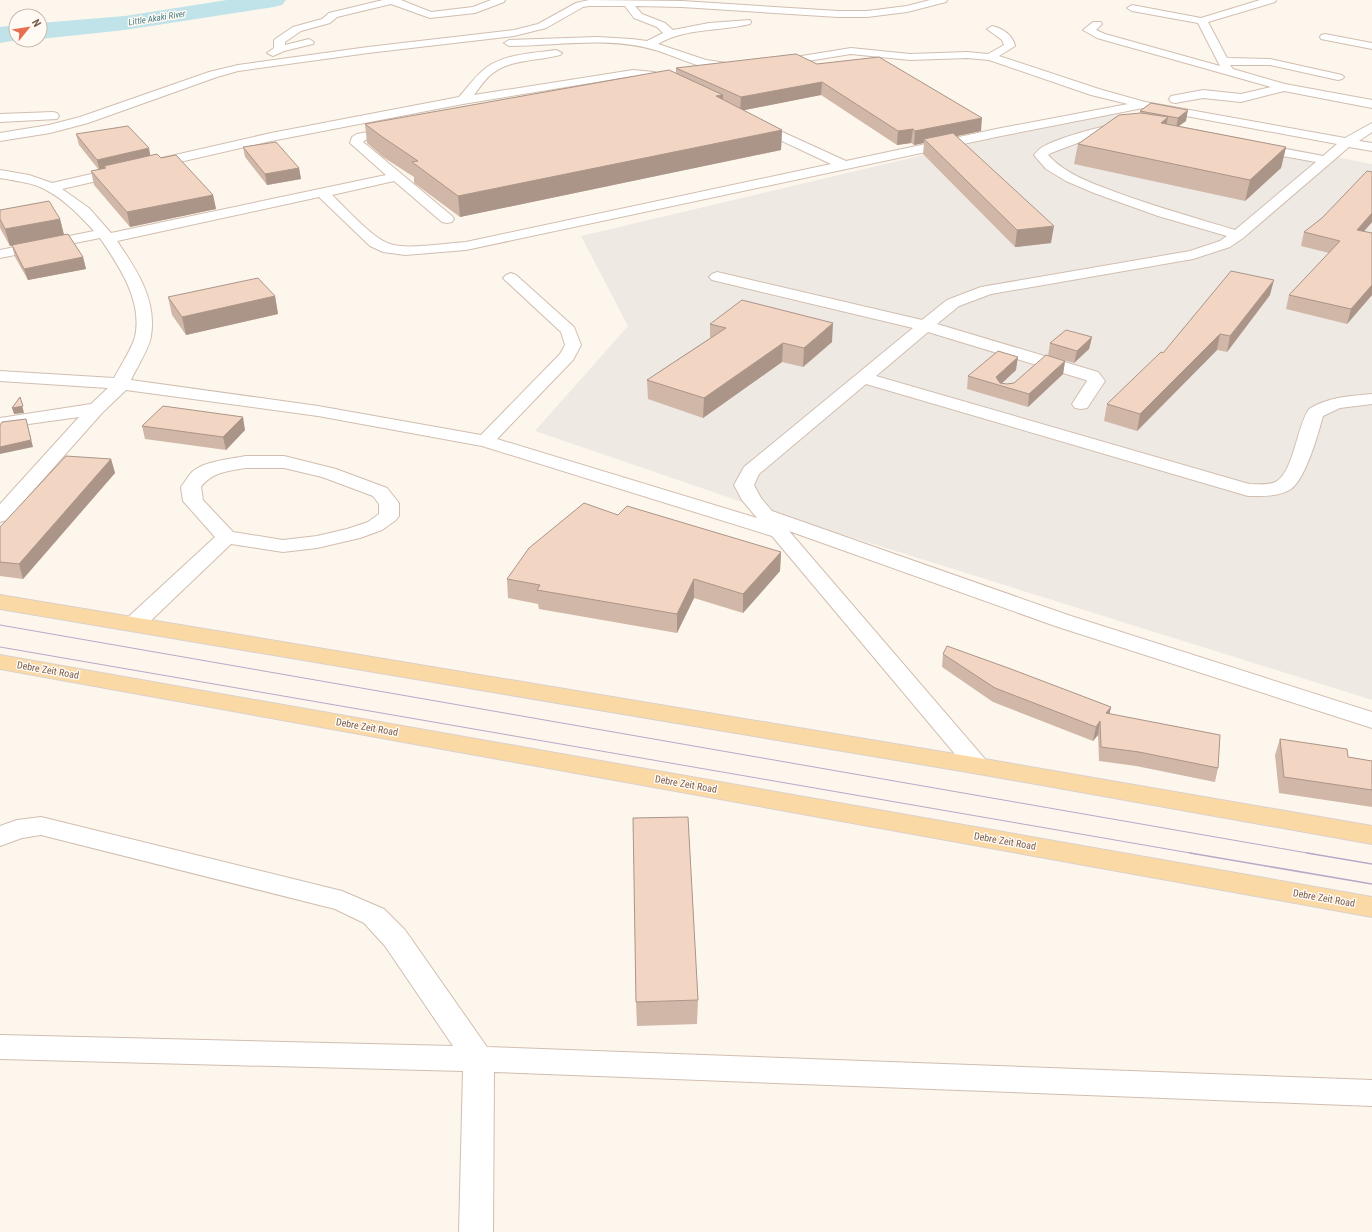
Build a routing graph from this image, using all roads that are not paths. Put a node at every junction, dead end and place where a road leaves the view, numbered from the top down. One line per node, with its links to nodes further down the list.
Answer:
1 (394, 0): 11 (street); 24 (street)
2 (500, 0): 11 (street)
3 (570, 0): 8 (street)
4 (942, 0): 7 (street)
5 (1271, 0): 10 (street)
6 (1224, 2): 10 (street)
7 (628, 3): 8 (street); 18 (street)
8 (580, 5): 20 (street)
9 (1132, 8): 12 (street)
10 (1245, 8): 12 (street)
11 (430, 15): 13 (street)
12 (1202, 21): 27 (street)
13 (417, 22)
14 (746, 22): 18 (street)
15 (1097, 24): 31 (street)
16 (992, 29): 26 (street)
17 (431, 31): 20 (street)
18 (668, 34): 22 (street)
19 (1325, 37): 23 (street)
20 (455, 41): 22 (street); 30 (street)
21 (309, 42): 24 (street)
22 (649, 45): 29 (street)
23 (1372, 46)
24 (280, 49): 30 (street)
25 (589, 49): 36 (street)
26 (990, 57): 28 (street); 38 (street)
27 (1223, 60): 31 (street); 32 (street)
28 (767, 64)
29 (752, 66)
30 (238, 68): 39 (street)
31 (1228, 71): 33 (street)
32 (1338, 77)
33 (1284, 87): 35 (street); 37 (street)
34 (685, 90): 36 (street)
35 (1175, 99)
36 (463, 100): 55 (street)
37 (1372, 104)
38 (1144, 105): 46 (street); 48 (street)
39 (106, 113): 41 (street); 47 (street)
40 (741, 117): 52 (street)
41 (0, 118)
42 (988, 125): 46 (street)
43 (1132, 127): 58 (street)
44 (1372, 127): 48 (street)
45 (408, 128): 54 (street)
46 (1001, 132): 52 (street)
47 (0, 137)
48 (1346, 142): 50 (street); 51 (street)
49 (1240, 145): 51 (street)
50 (1372, 147)
51 (1326, 160): 58 (street)
52 (846, 166): 56 (street)
53 (0, 174): 55 (street)
54 (396, 177): 56 (street); 57 (street)
55 (52, 187): 59 (street)
56 (322, 193): 59 (street)
57 (446, 219)
58 (1238, 235): 63 (street)
59 (106, 236): 60 (street); 66 (street)
60 (0, 254)
61 (717, 277): 63 (street)
62 (511, 278): 71 (street)
63 (925, 326): 65 (street); 68 (street)
64 (0, 376): 66 (street)
65 (865, 378): 67 (street); 72 (street)
66 (120, 384): 69 (street); 71 (street)
67 (1372, 399)
68 (1081, 404)
69 (96, 409): 70 (street); 73 (street)
70 (0, 423)
71 (484, 441): 74 (street)
72 (765, 515): 74 (street); 79 (street)
73 (0, 516)
74 (780, 532): 80 (street)
75 (226, 537): 75 (street); 77 (street)
76 (0, 602): 77 (main road)
77 (134, 624): 80 (main road)
78 (0, 662): 83 (main road, Debre Zeit Road)
79 (1372, 720)
80 (979, 766): 81 (main road)
81 (1372, 835)
82 (0, 837): 85 (street)
83 (1372, 907)
84 (0, 1047): 85 (street)
85 (478, 1060): 86 (street); 87 (street)
86 (1372, 1093)
87 (476, 1232)

